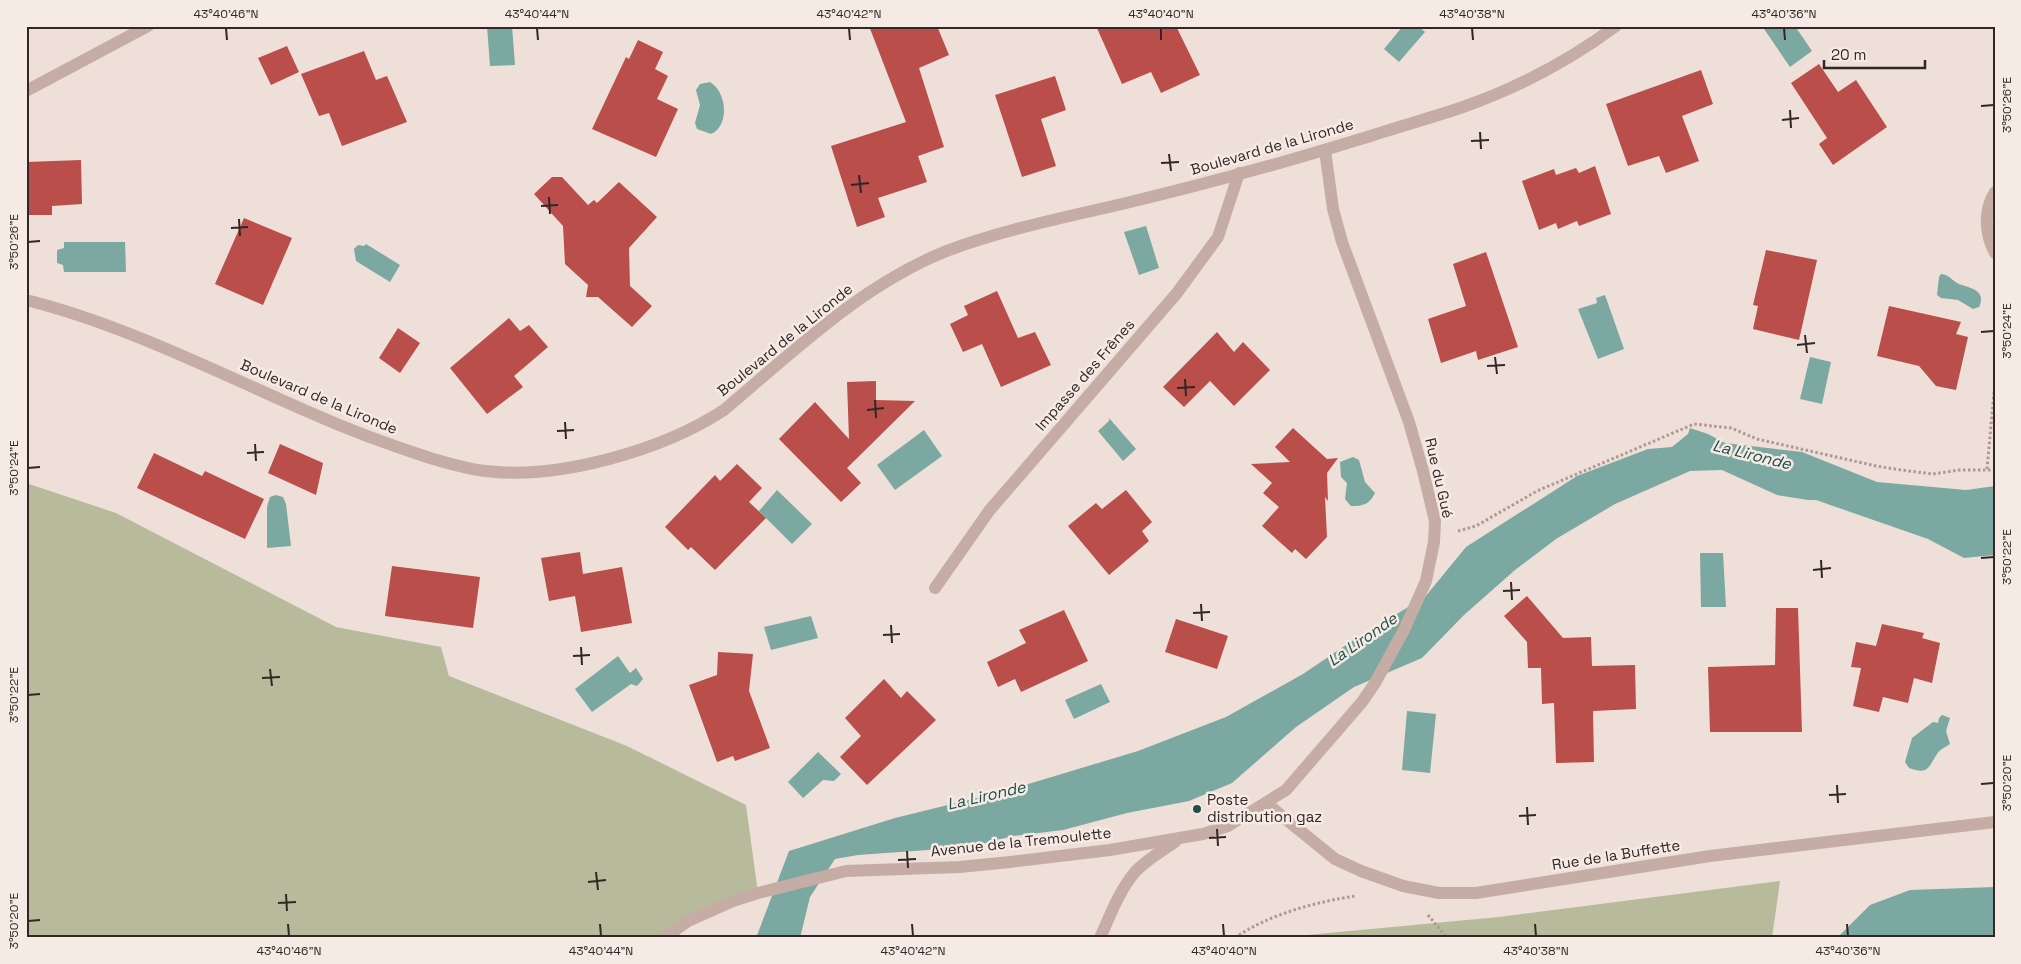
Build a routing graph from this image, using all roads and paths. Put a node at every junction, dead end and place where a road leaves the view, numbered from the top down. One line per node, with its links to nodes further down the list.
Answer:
1 (148, 26): 3 (street)
2 (1616, 26): 4 (street, Boulevard de la Lironde)
3 (26, 91)
4 (1325, 150): 5 (street, Boulevard de la Lironde); 12 (street, Rue du Gué)
5 (1239, 173): 8 (street, Boulevard de la Lironde); 13 (street, Impasse des Frênes)
6 (1995, 192): 7 (street)
7 (1995, 253)
8 (26, 300)
9 (1995, 382): 10 (path)
10 (1988, 469): 11 (path); 12 (path)
11 (1995, 470)
12 (1434, 521): 14 (street, Rue du Gué)
13 (936, 588)
14 (1266, 803): 15 (street, Rue de la Buffette); 16 (street, Avenue de la Tremoulette)
15 (1995, 822)
16 (1180, 838): 18 (street, Avenue de la Tremoulette); 19 (street)
17 (1360, 895): 20 (path)
18 (664, 938)
19 (1100, 938)
20 (1235, 938)

